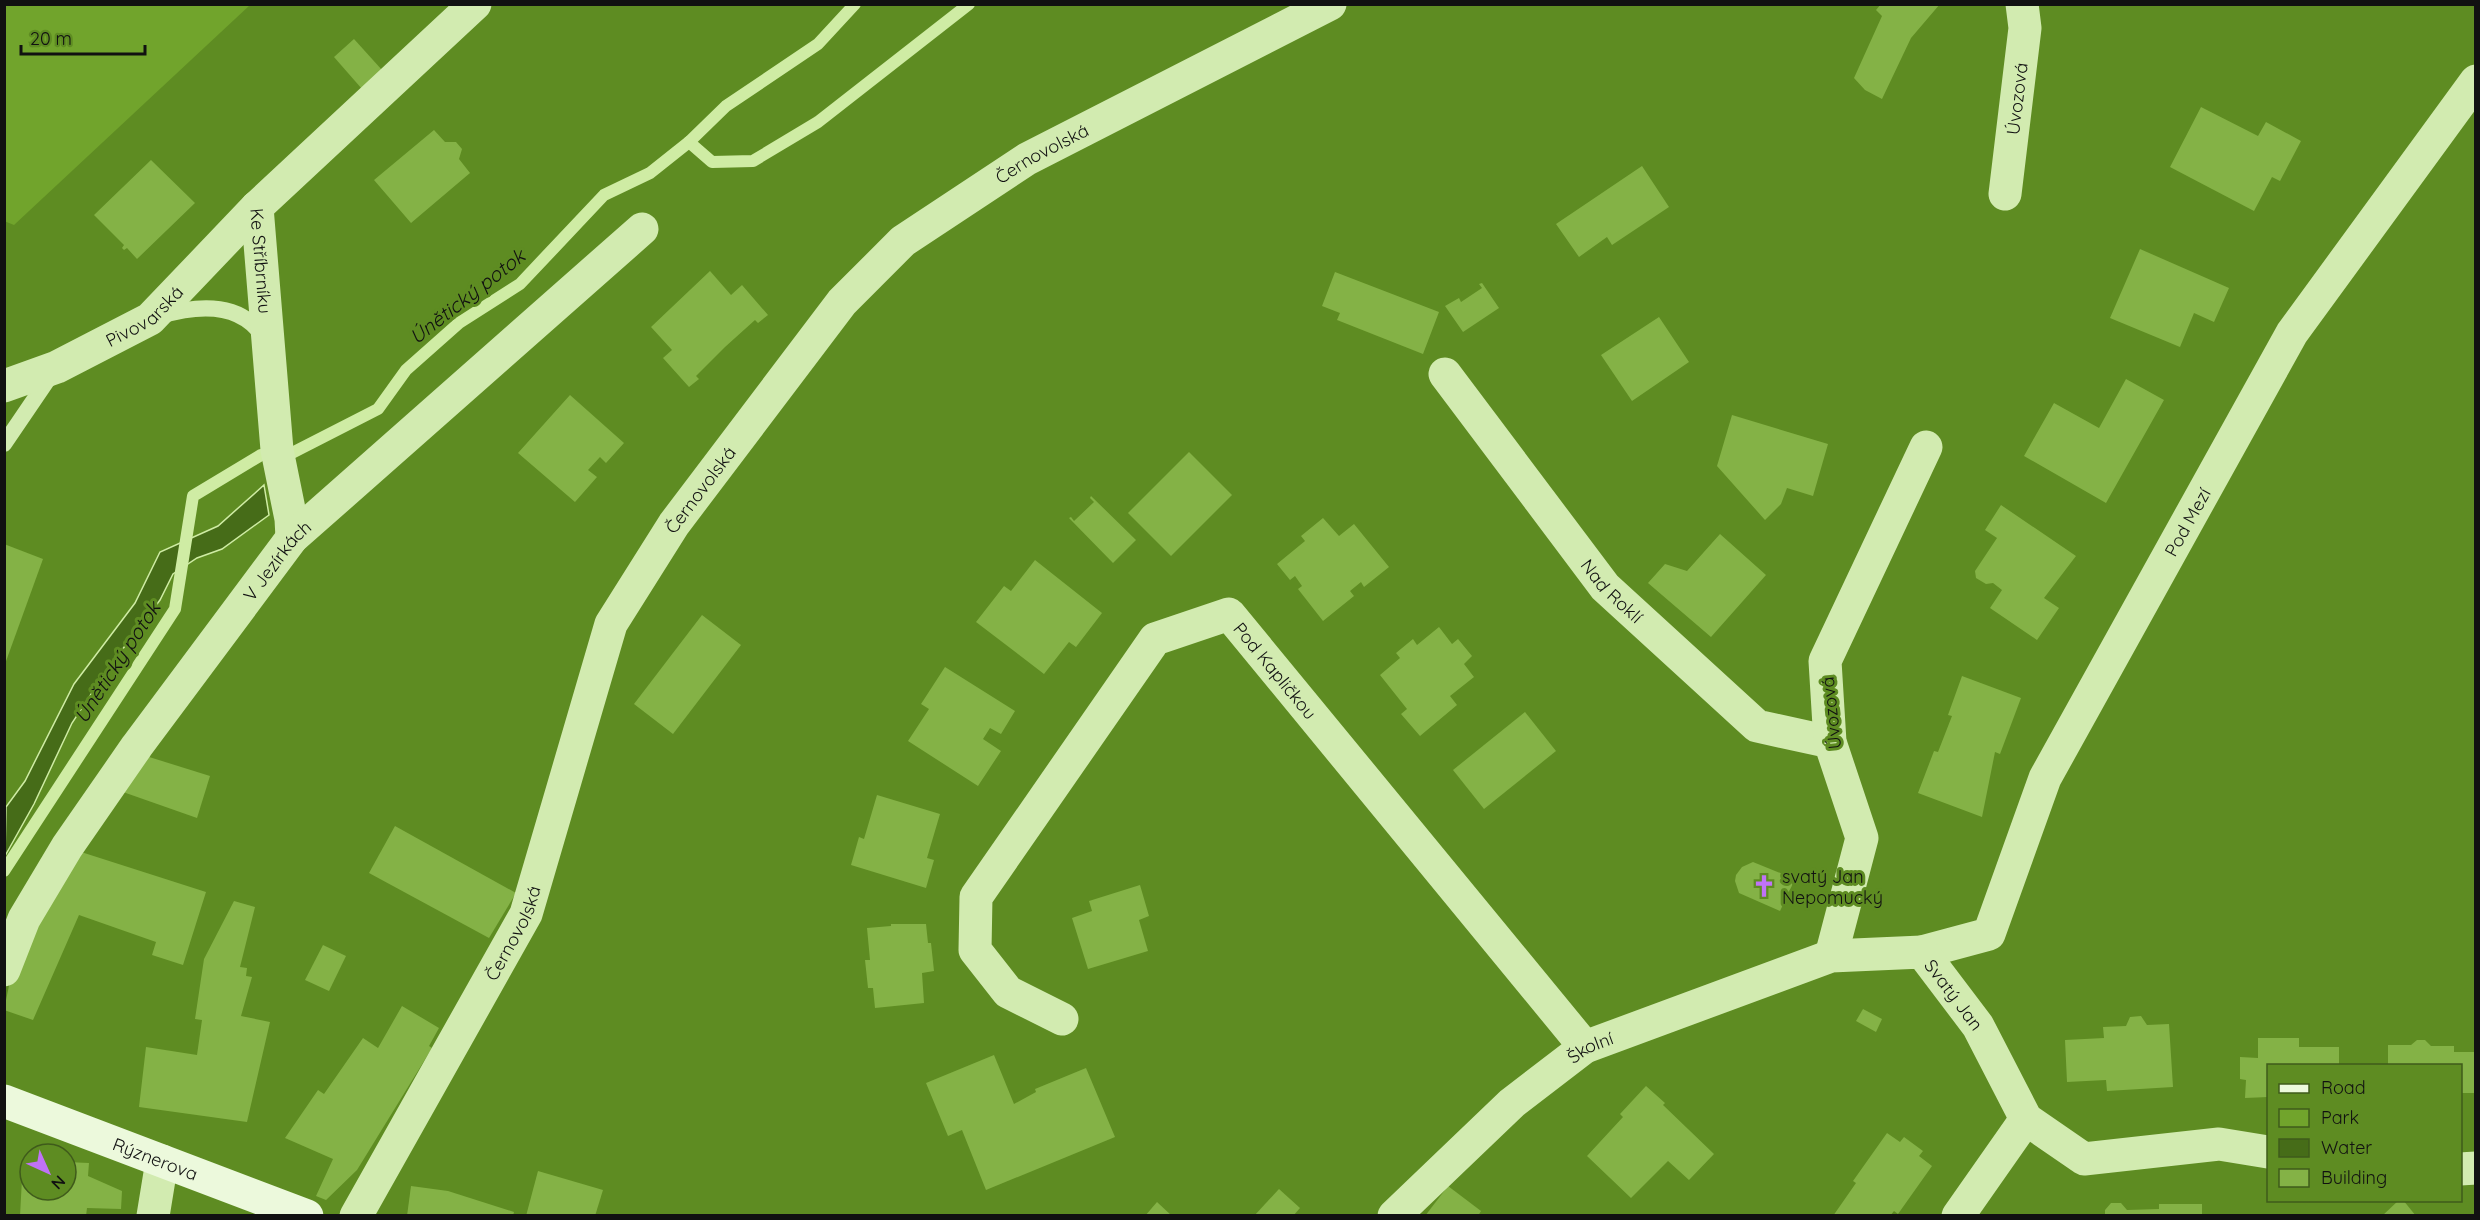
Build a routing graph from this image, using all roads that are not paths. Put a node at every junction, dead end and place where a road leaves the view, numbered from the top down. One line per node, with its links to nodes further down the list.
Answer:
1 (475, 4): 6 (street, Ke Stříbrníku)
2 (1330, 4): 28 (street, Černovolská)
3 (2022, 4): 5 (street, Úvozová)
4 (2475, 81): 17 (street, Pod Mezí)
5 (2005, 194)
6 (257, 207): 8 (street, Pivovarská); 9 (street, Ke Stříbrníku)
7 (642, 229): 15 (street, V Jezírkách)
8 (150, 319): 9 (lane); 10 (street, Pivovarská)
9 (269, 346): 15 (street, Ke Stříbrníku)
10 (57, 367): 12 (street, Pivovarská); 13 (lane)
11 (1445, 374): 16 (street, Nad Roklí)
12 (4, 386)
13 (4, 444)
14 (1926, 447): 16 (street, Úvozová)
15 (291, 529): 19 (street, V Jezírkách)
16 (1830, 742): 18 (street, Úvozová)
17 (1922, 952): 18 (street, Svatý Jan); 23 (street, Svatý Jan)
18 (1831, 956): 21 (street, Školní)
19 (4, 970)
20 (1062, 1019): 21 (street, Pod Kapličkou)
21 (1585, 1047): 29 (street, Školní)
22 (4, 1101): 25 (street, Rýznerova)
23 (2026, 1119): 24 (street, Svatý Jan); 30 (street)
24 (2267, 1152)
25 (162, 1161): 26 (street); 27 (street, Rýznerova)
26 (153, 1215)
27 (307, 1215)
28 (356, 1215)
29 (1394, 1215)
30 (1958, 1215)

